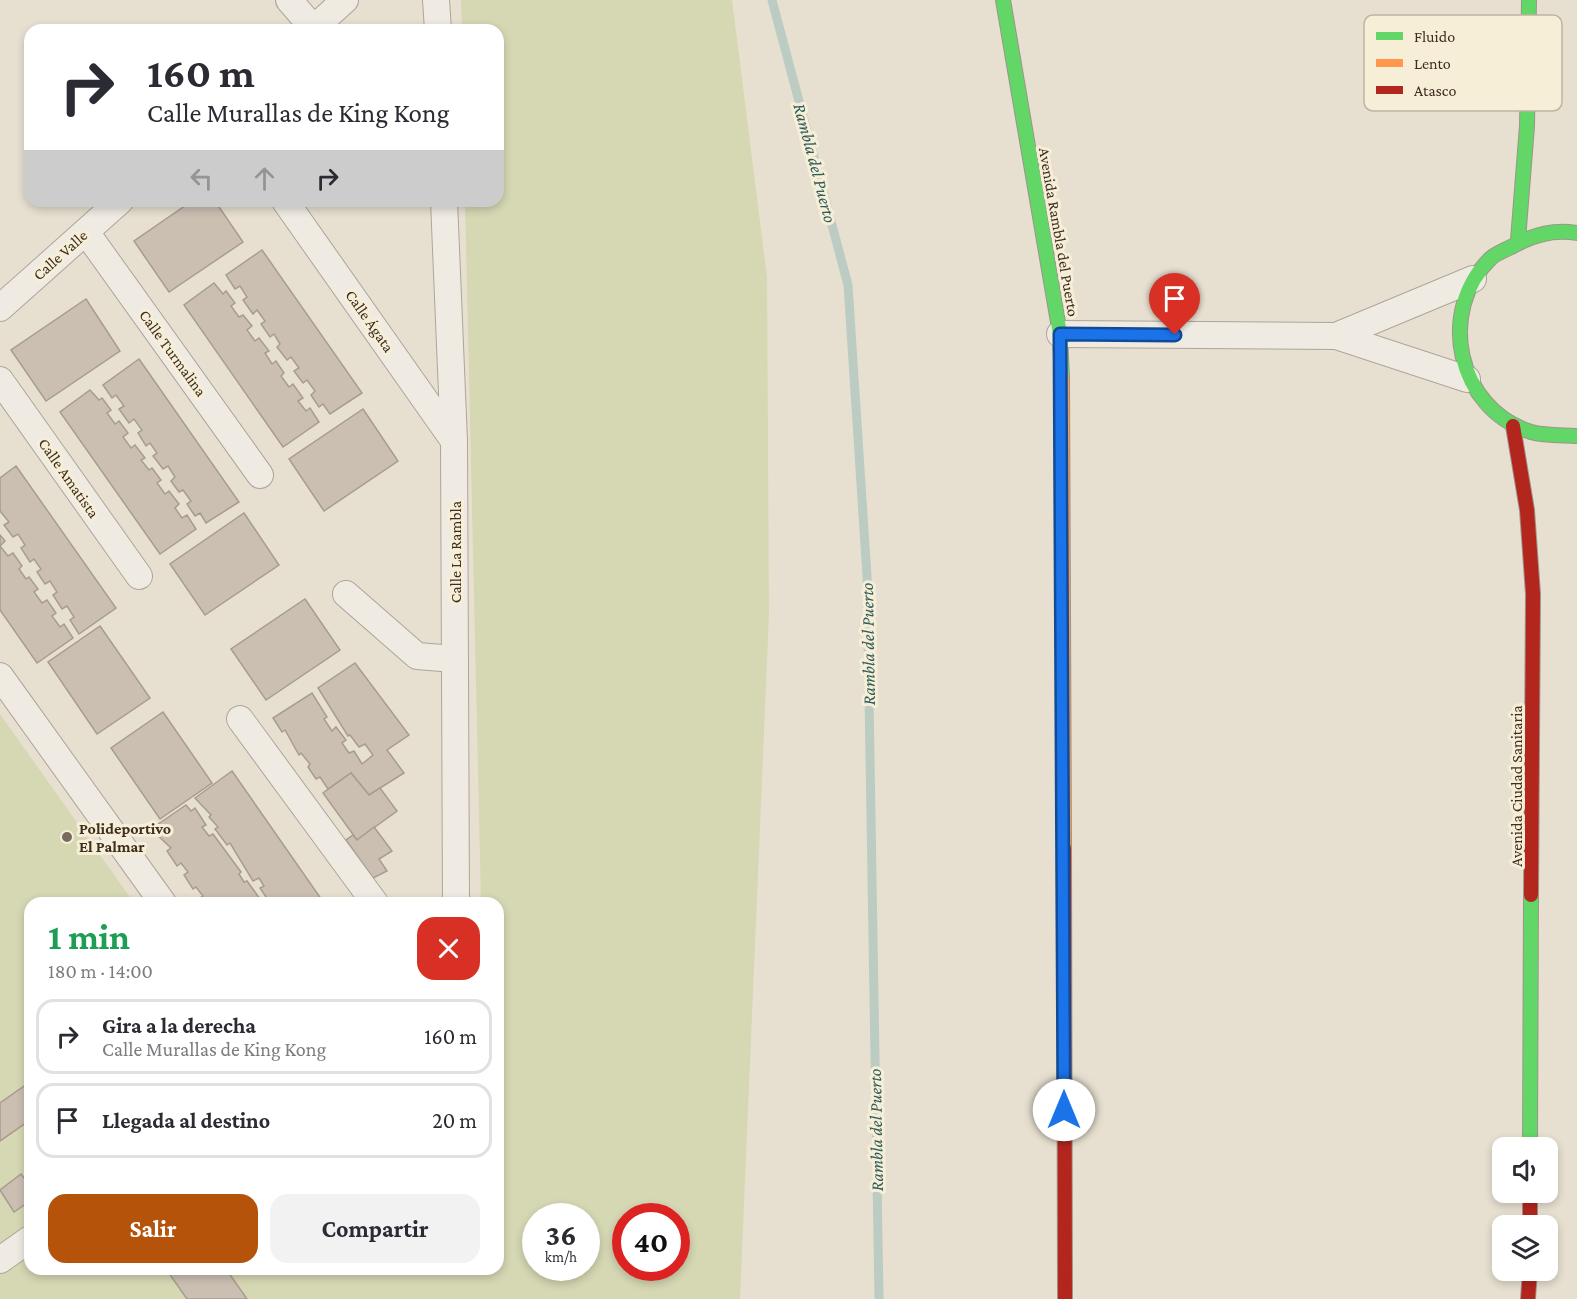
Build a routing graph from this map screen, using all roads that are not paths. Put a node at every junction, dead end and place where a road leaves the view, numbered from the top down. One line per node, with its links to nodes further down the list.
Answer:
1 (289, 0): 7 (street)
2 (345, 0): 8 (street)
3 (436, 0): 9 (street)
4 (1003, 0): 19 (street, Avenida Rambla del Puerto)
5 (1529, 0): 6 (street)
6 (1529, 15)
7 (309, 24)
8 (319, 24)
9 (438, 24)
10 (1527, 111): 16 (street)
11 (113, 207): 14 (street, Calle Valle)
12 (289, 207): 25 (street, Calle Ágata)
13 (444, 207): 25 (street, Calle La Rambla)
14 (86, 232): 18 (street, Calle Valle); 26 (street, Calle Turmalina)
15 (1577, 233): 16 (street)
16 (1518, 240): 17 (street)
17 (1473, 279): 20 (street); 21 (street)
18 (0, 308)
19 (1060, 334): 20 (street); 39 (street, Avenida Rambla del Puerto)
20 (1336, 336): 21 (street)
21 (1467, 379): 23 (street)
22 (0, 380): 27 (street, Calle Amatista)
23 (1513, 426): 24 (street); 35 (street, Avenida Ciudad Sanitaria)
24 (1577, 436)
25 (454, 441): 29 (street, Calle La Rambla)
26 (260, 475)
27 (139, 576)
28 (346, 594): 29 (street)
29 (455, 659): 34 (street, Calle La Rambla)
30 (0, 676): 32 (street)
31 (240, 719): 33 (street)
32 (159, 897)
33 (371, 897)
34 (456, 897)
35 (1530, 1137)
36 (24, 1243): 37 (street)
37 (0, 1260)
38 (1529, 1281): 40 (street)
39 (1065, 1299)
40 (1528, 1299)

